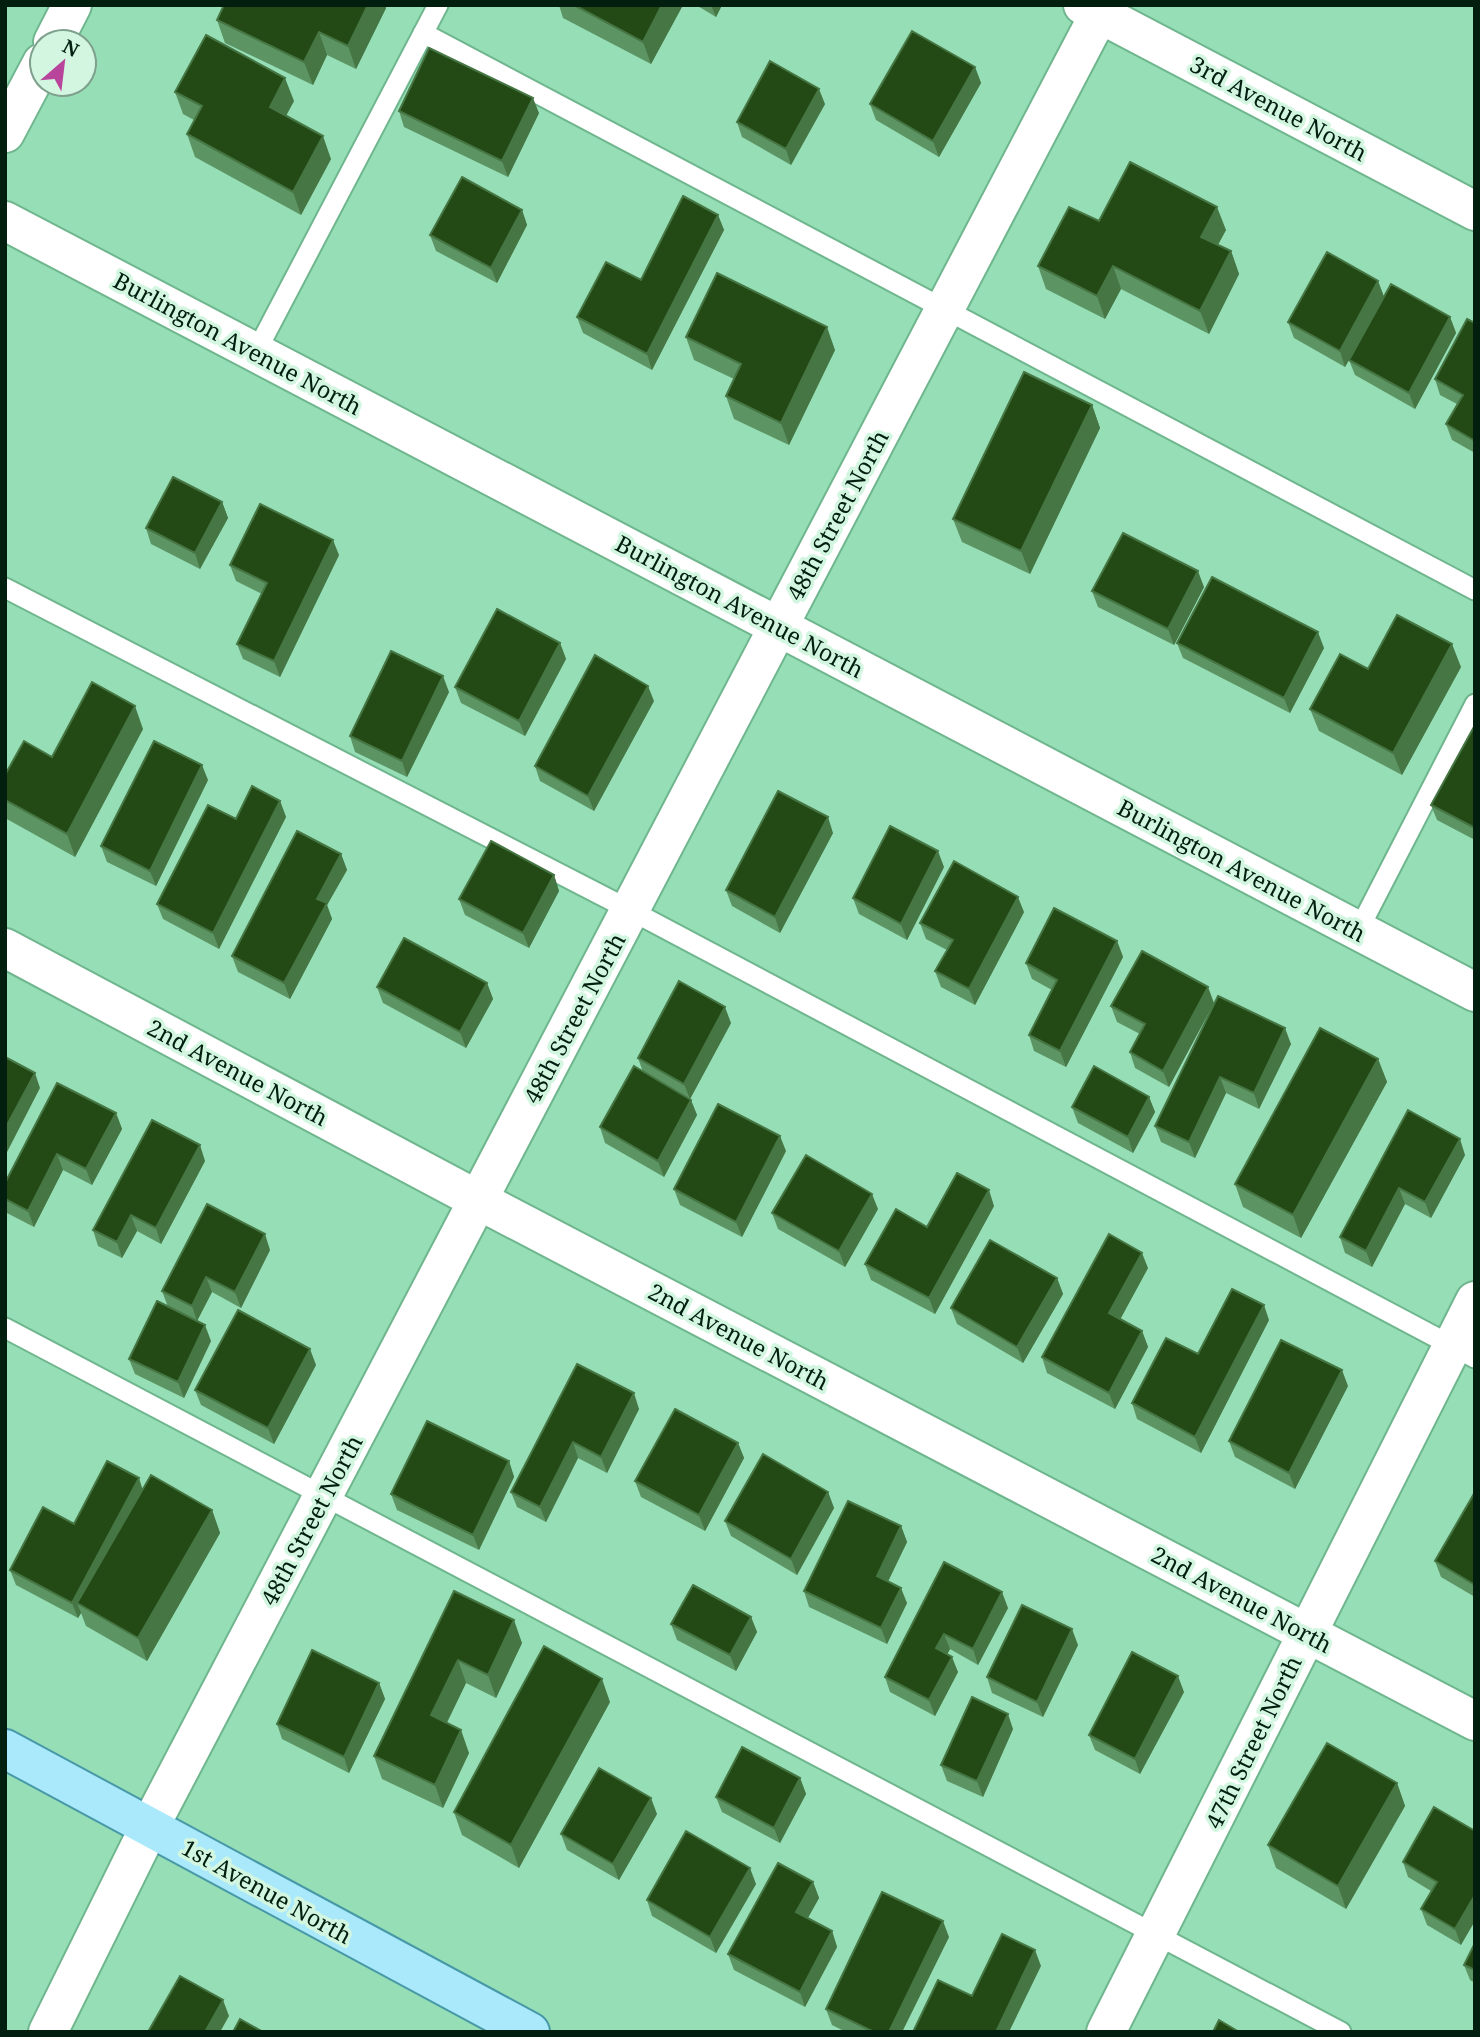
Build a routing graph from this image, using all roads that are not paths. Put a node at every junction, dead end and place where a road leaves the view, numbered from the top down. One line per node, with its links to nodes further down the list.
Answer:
1 (72, 5): 4 (street)
2 (438, 5): 5 (lane)
3 (1096, 8): 8 (street, 3rd Avenue North); 10 (street, 48th Street North)
4 (60, 28)
5 (423, 33): 10 (lane); 11 (lane)
6 (28, 89): 7 (street)
7 (5, 133)
8 (1475, 211)
9 (5, 221): 11 (street, Burlington Avenue North)
10 (945, 309): 13 (lane); 14 (street, 48th Street North)
11 (256, 352): 14 (street, Burlington Avenue North)
12 (5, 588): 16 (lane)
13 (1475, 590)
14 (779, 626): 16 (street, 48th Street North); 17 (street, Burlington Avenue North)
15 (1475, 704): 17 (lane)
16 (630, 910): 20 (street, 48th Street North); 23 (lane)
17 (1359, 931): 19 (street, Burlington Avenue North)
18 (5, 948): 20 (street, 2nd Avenue North)
19 (1475, 992)
20 (478, 1200): 24 (street, 48th Street North); 25 (street, 2nd Avenue North)
21 (1475, 1301): 23 (street, 47th Street North)
22 (5, 1328): 24 (lane)
23 (1464, 1351): 25 (street, 47th Street North)
24 (323, 1497): 28 (street, 48th Street North); 29 (lane)
25 (1307, 1633): 26 (street, 2nd Avenue North); 29 (street, 47th Street North)
26 (1475, 1721)
27 (5, 1749): 28 (main road, 1st Avenue North)
28 (150, 1826): 30 (street, 48th Street North); 31 (main road, 1st Avenue North)
29 (1157, 1934): 32 (street, 47th Street North); 33 (lane)
30 (48, 2032)
31 (530, 2032)
32 (1106, 2032)
33 (1341, 2032)

